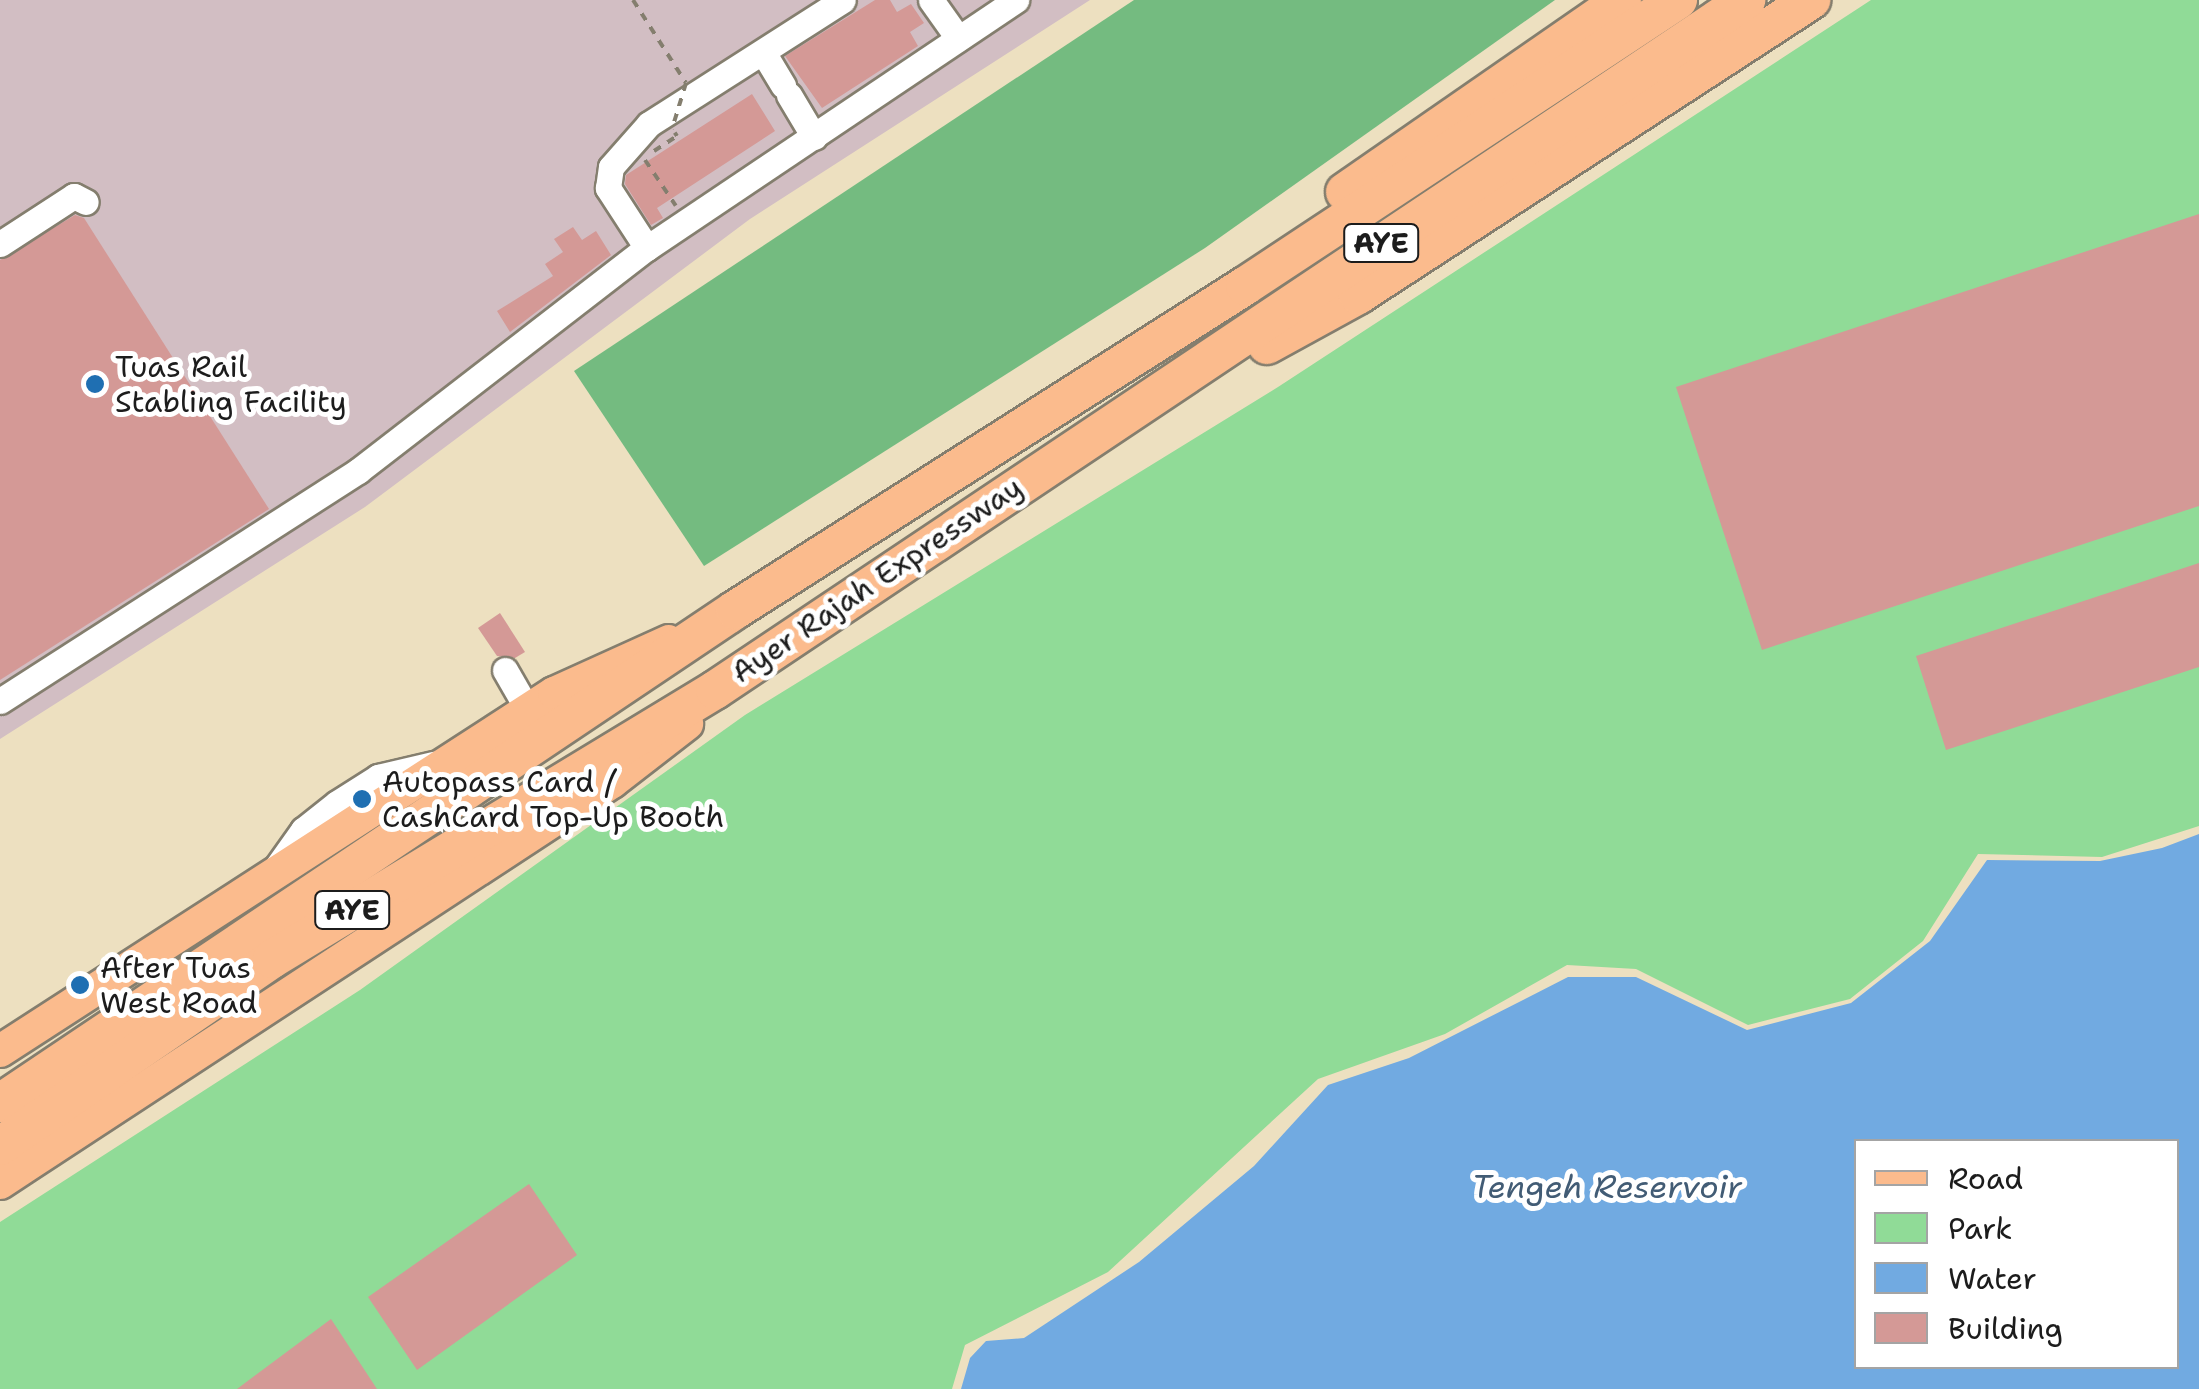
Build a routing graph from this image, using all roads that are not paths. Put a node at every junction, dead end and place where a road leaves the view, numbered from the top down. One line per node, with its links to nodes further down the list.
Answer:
1 (844, 0): 9 (lane)
2 (931, 0): 8 (lane)
3 (1016, 0): 8 (lane)
4 (1622, 0): 14 (highway)
5 (1678, 0): 14 (highway, Ayer Rajah Expressway / AYE)
6 (1746, 0): 15 (highway, Ayer Rajah Expressway / AYE)
7 (1812, 0): 15 (highway)
8 (958, 38): 10 (lane)
9 (763, 52): 10 (lane); 13 (lane)
10 (814, 136): 13 (lane)
11 (86, 202): 12 (lane)
12 (0, 244)
13 (647, 248): 19 (lane)
14 (1212, 306): 16 (highway, Ayer Rajah Expressway / AYE)
15 (1016, 486): 18 (highway, Ayer Rajah Expressway / AYE)
16 (735, 610): 20 (main road); 22 (highway, Ayer Rajah Expressway / AYE)
17 (505, 670): 20 (lane)
18 (715, 690): 23 (highway, Ayer Rajah Expressway / AYE); 24 (main road)
19 (0, 701)
20 (528, 710): 21 (main road)
21 (0, 1050)
22 (0, 1103)
23 (0, 1146)
24 (0, 1183)

